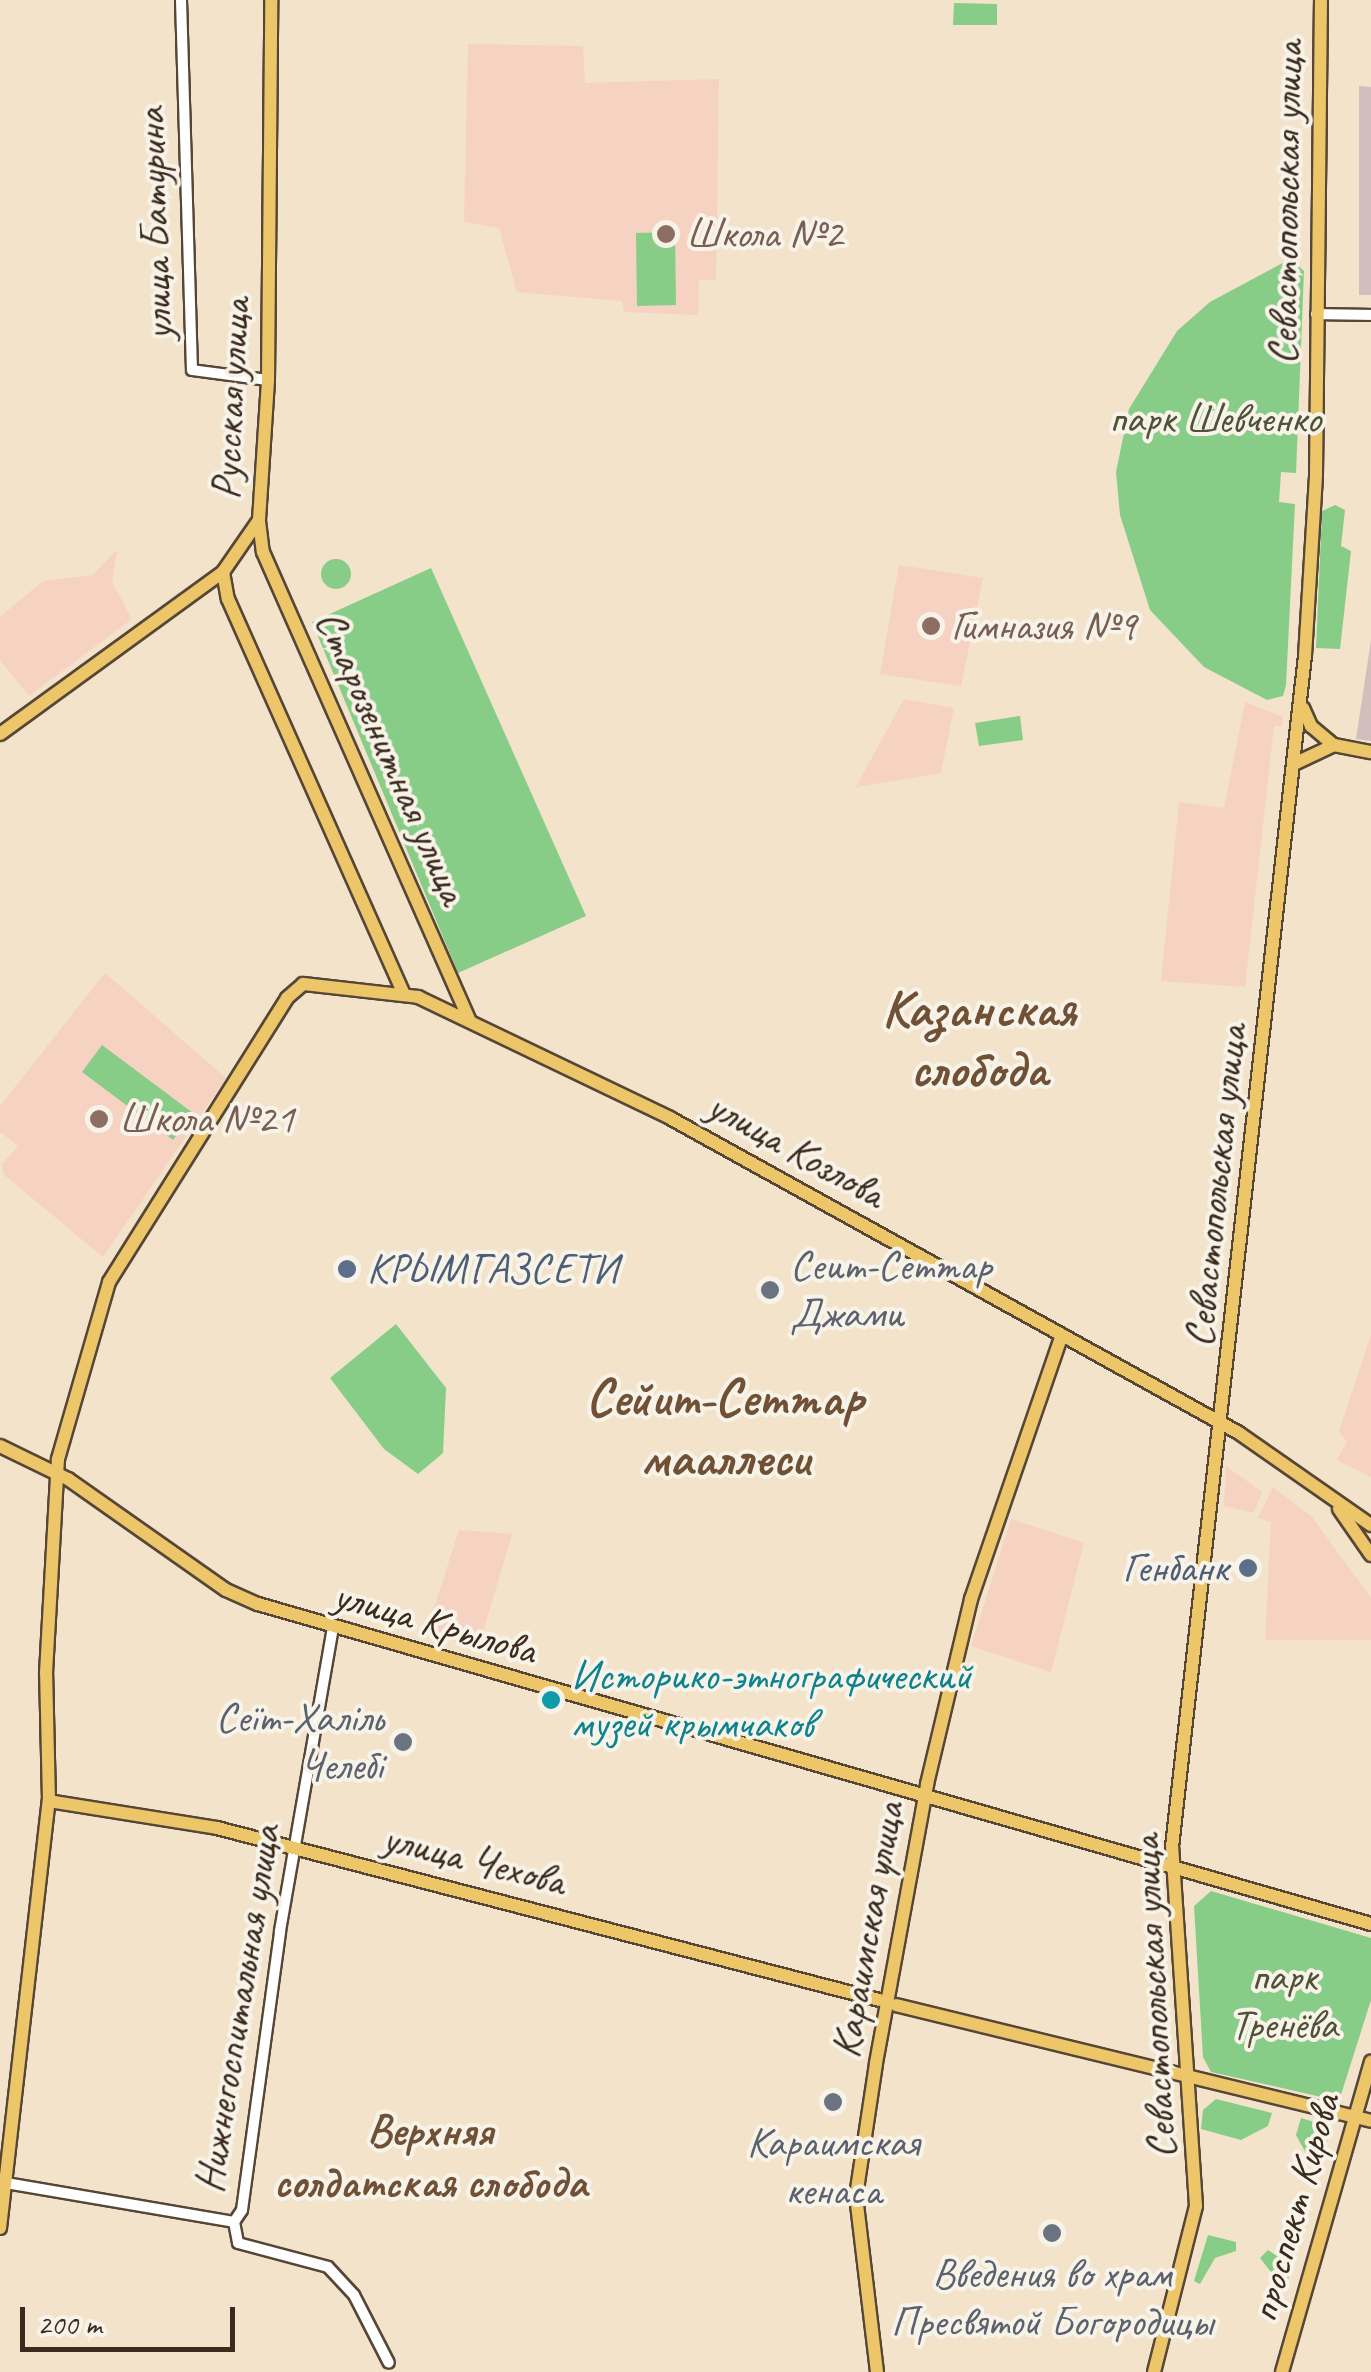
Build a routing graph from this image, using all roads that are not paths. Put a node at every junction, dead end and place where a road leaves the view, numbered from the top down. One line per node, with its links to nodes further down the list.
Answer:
1 (180, 0): 6 (street, улица Батурина)
2 (271, 0): 6 (main road, Русская улица)
3 (1321, 0): 4 (main road, Севастопольская улица)
4 (1316, 314): 5 (street); 11 (main road, Севастопольская улица)
5 (1371, 314)
6 (268, 380): 7 (main road, Русская улица)
7 (259, 520): 8 (main road, Русская улица); 9 (main road, Старозенитная улица)
8 (243, 547): 9 (main road); 10 (main road, Русская улица)
9 (264, 552): 16 (main road, Старозенитная улица)
10 (223, 578): 12 (main road, Русская улица); 17 (main road)
11 (1301, 696): 13 (main road); 15 (main road, Севастопольская улица)
12 (0, 734)
13 (1334, 745): 14 (main road); 15 (main road)
14 (1371, 752)
15 (1296, 762): 21 (main road, Севастопольская улица)
16 (453, 985): 18 (main road); 19 (main road, Старозенитная улица)
17 (403, 992): 18 (main road, улица Козлова); 23 (main road, улица Козлова)
18 (432, 1003): 19 (main road, улица Козлова)
19 (470, 1020): 20 (main road, улица Козлова)
20 (1062, 1335): 21 (main road, улица Козлова); 28 (main road, Караимская улица)
21 (1220, 1424): 24 (main road, улица Козлова); 31 (main road, Севастопольская улица)
22 (0, 1446): 23 (main road, улица Крылова)
23 (56, 1471): 27 (main road, улица Крылова); 29 (main road)
24 (1334, 1502): 25 (main road, улица Козлова); 26 (main road, улица Козлова)
25 (1371, 1525)
26 (1369, 1546)
27 (334, 1628): 28 (main road, улица Крылова); 30 (street, Нижнегоспитальная улица)
28 (924, 1798): 31 (main road, улица Крылова); 43 (main road, Караимская улица)
29 (49, 1801): 30 (main road, улица Чехова); 39 (main road)
30 (297, 1848): 33 (main road, улица Чехова); 40 (street, Нижнегоспитальная улица)
31 (1174, 1868): 32 (main road, улица Крылова); 36 (main road, Севастопольская улица)
32 (1371, 1924)
33 (880, 2000)
34 (896, 2004): 36 (main road)
35 (1371, 2061): 37 (main road, проспект Кирова)
36 (1190, 2080): 37 (main road); 44 (main road, Севастопольская улица)
37 (1356, 2116): 38 (main road); 45 (main road, проспект Кирова)
38 (1371, 2121)
39 (6, 2183): 40 (street); 41 (main road)
40 (234, 2222): 42 (street)
41 (0, 2228)
42 (389, 2363)
43 (877, 2372)
44 (1154, 2372)
45 (1282, 2372)

